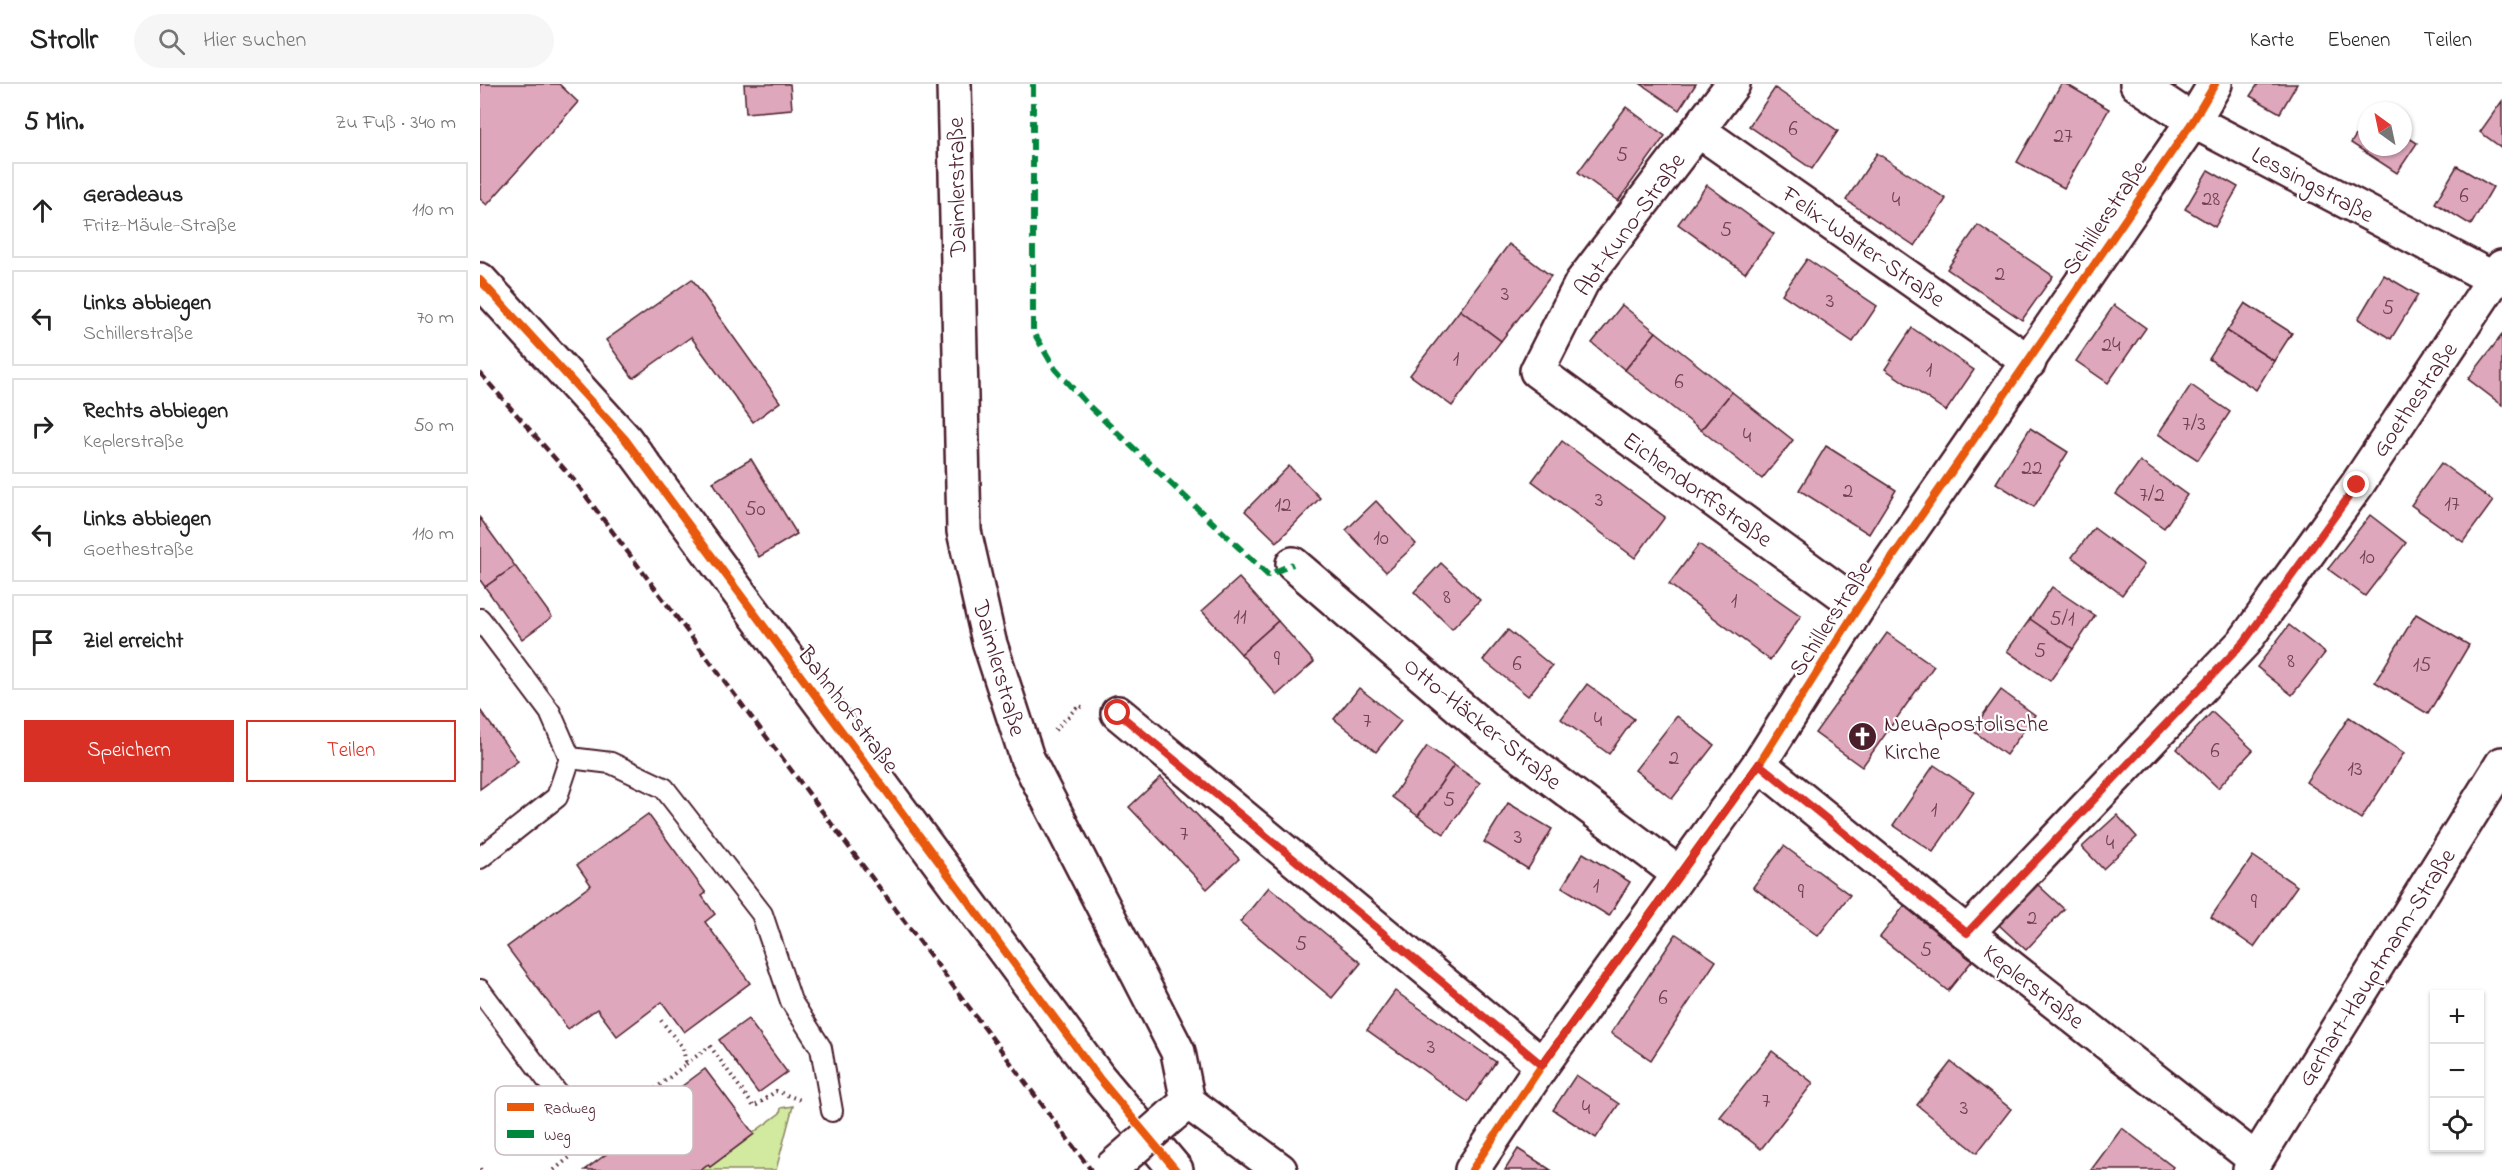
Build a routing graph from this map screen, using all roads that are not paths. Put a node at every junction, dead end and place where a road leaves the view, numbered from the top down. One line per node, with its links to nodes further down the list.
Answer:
1 (954, 84): 24 (street, Daimlerstraße)
2 (1733, 84): 6 (street, Abt-Kuno-Straße)
3 (2137, 84): 5 (street, Lessingstraße)
4 (2214, 84): 5 (street, Schillerstraße)
5 (2193, 121): 7 (street, Lessingstraße); 9 (street, Schillerstraße)
6 (1698, 130): 9 (street, Felix-Walter-Straße); 10 (street, Abt-Kuno-Straße)
7 (2498, 273): 20 (street, Goethestraße)
8 (480, 280): 28 (street, Bahnhofstraße)
9 (2029, 363): 12 (street, Schillerstraße)
10 (1537, 371): 12 (street, Eichendorffstraße)
11 (1293, 564): 19 (street, Otto-Häcker-Straße)
12 (1859, 606): 16 (street, Schillerstraße)
13 (480, 619): 15 (lane)
14 (1118, 713): 22 (street)
15 (570, 758): 18 (lane); 25 (lane)
16 (1759, 764): 19 (street, Schillerstraße); 20 (street, Keplerstraße)
17 (2502, 764): 26 (street, Gerhart-Hauptmann-Straße)
18 (480, 858)
19 (1678, 874): 22 (street, Schillerstraße)
20 (1967, 933): 26 (street, Keplerstraße)
21 (480, 990): 23 (lane)
22 (1542, 1065): 30 (street, Schillerstraße)
23 (552, 1086)
24 (1179, 1109): 27 (street, bridge); 29 (street)
25 (832, 1111)
26 (2253, 1165)
27 (1109, 1170)
28 (1176, 1170)
29 (1280, 1170)
30 (1472, 1170)

